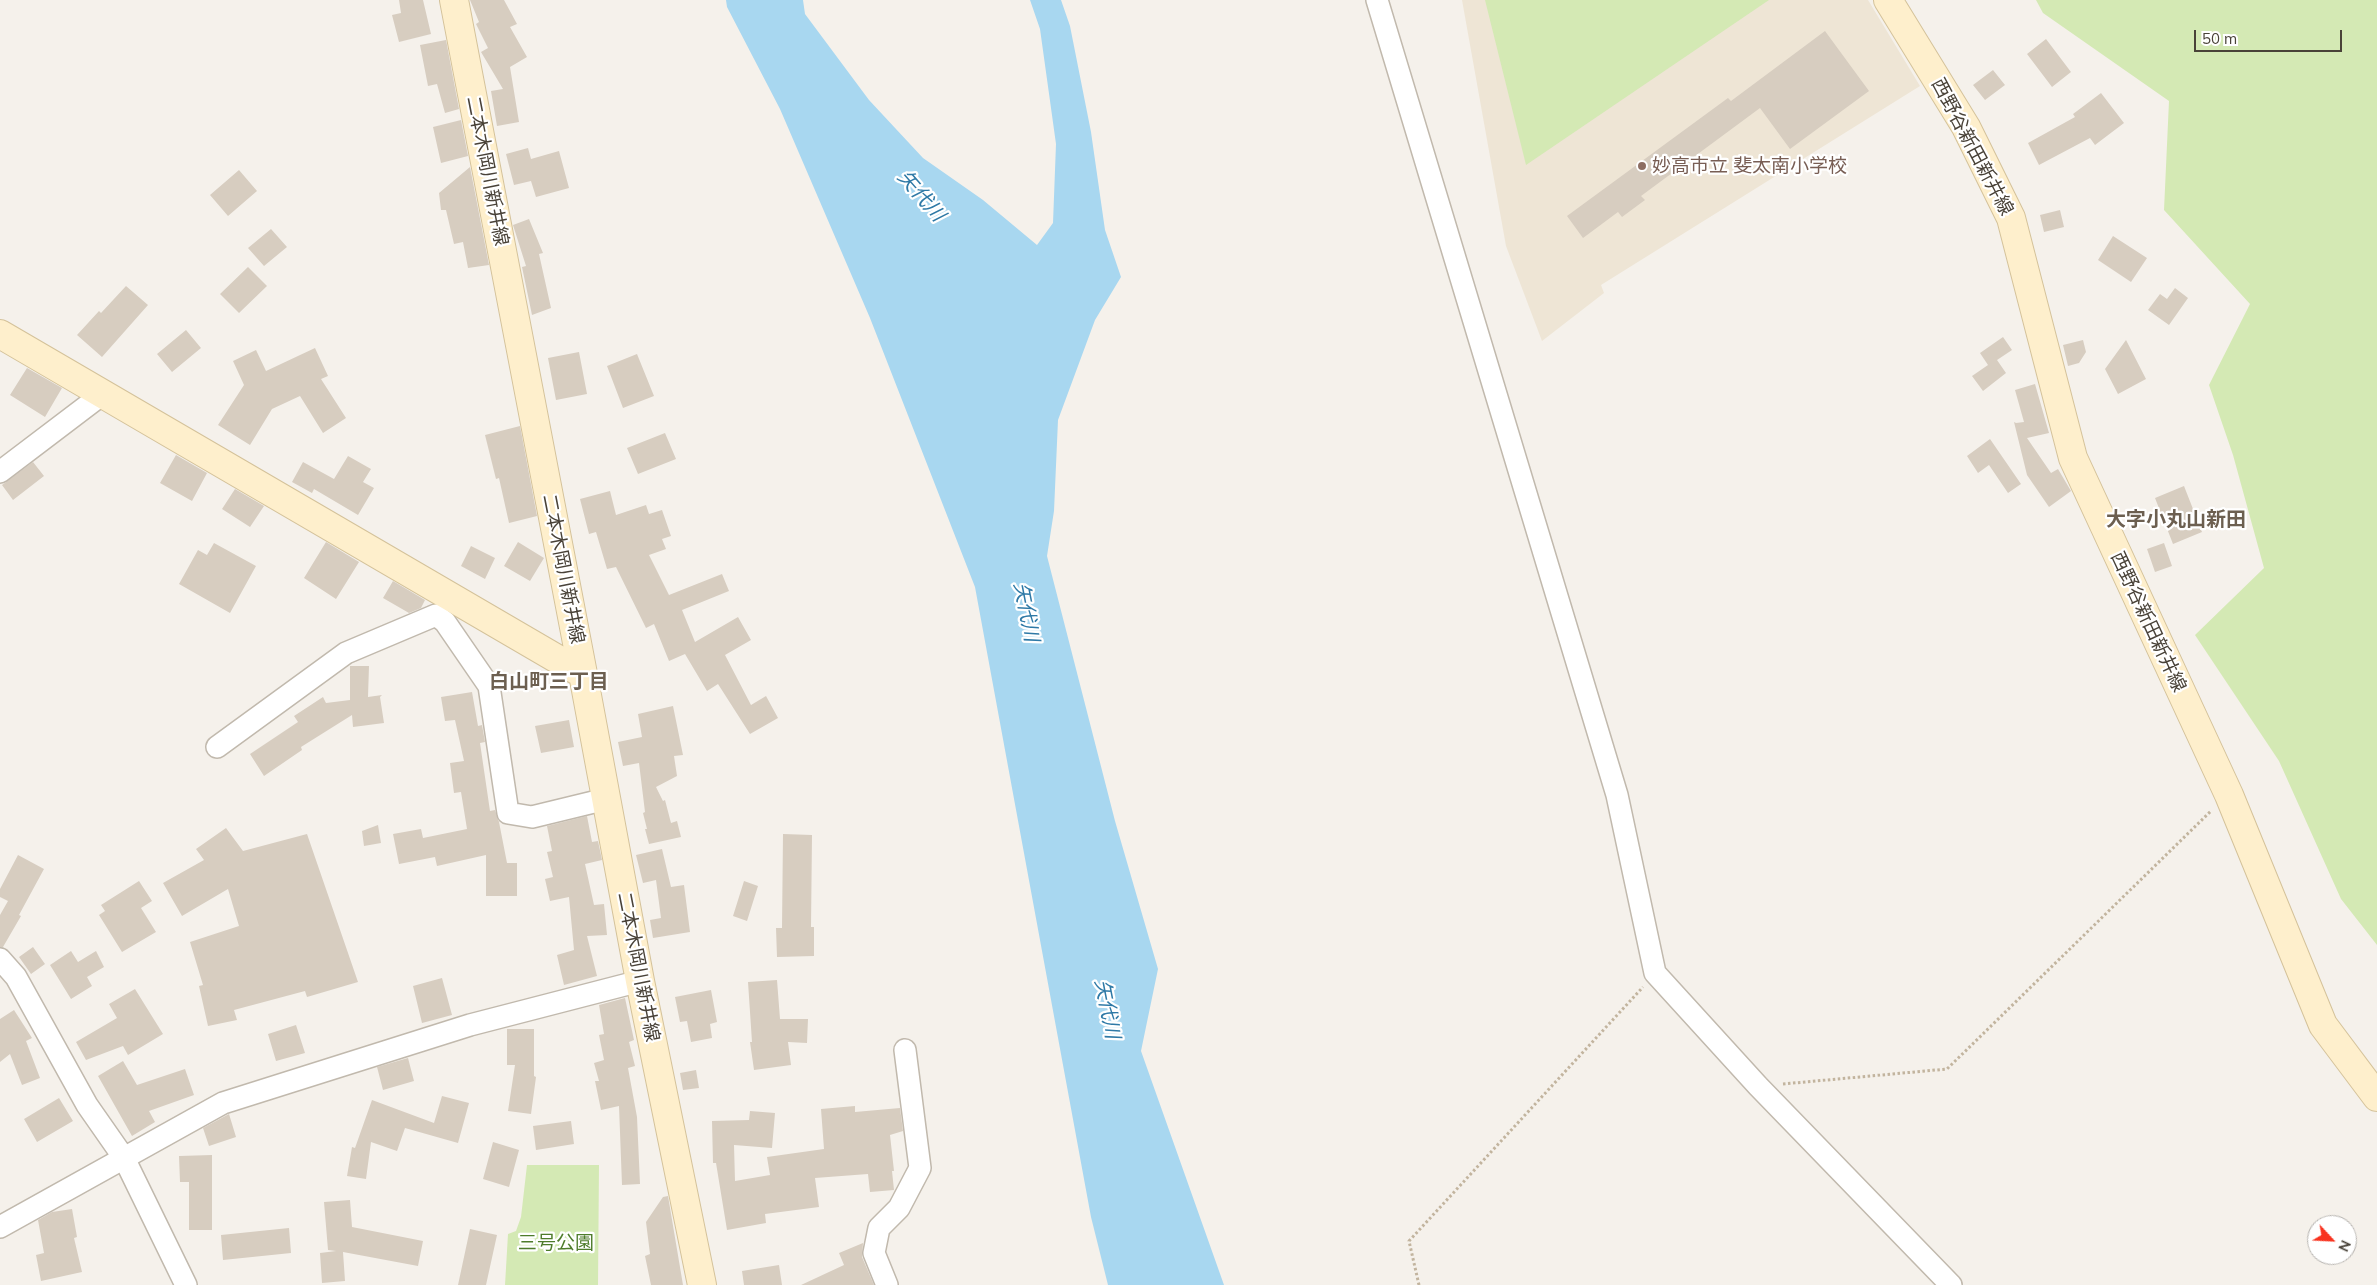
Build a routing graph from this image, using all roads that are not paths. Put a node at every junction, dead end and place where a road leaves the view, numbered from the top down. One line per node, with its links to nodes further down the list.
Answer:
1 (454, 0): 8 (main road, 二本木岡川新井線)
2 (1378, 0): 20 (street)
3 (1888, 0): 14 (main road, 西野谷新田新井線)
4 (0, 334): 5 (main road)
5 (104, 393): 6 (street); 7 (main road)
6 (0, 472)
7 (442, 604): 8 (main road); 9 (street); 10 (street)
8 (583, 674): 10 (main road, 二本木岡川新井線)
9 (217, 747)
10 (606, 799): 12 (main road, 二本木岡川新井線)
11 (0, 959): 15 (street)
12 (640, 981): 15 (street); 18 (main road, 二本木岡川新井線)
13 (905, 1050): 19 (street)
14 (2377, 1097)
15 (124, 1158): 16 (street); 17 (street)
16 (0, 1227)
17 (186, 1285)
18 (702, 1285)
19 (887, 1285)
20 (1951, 1285)

